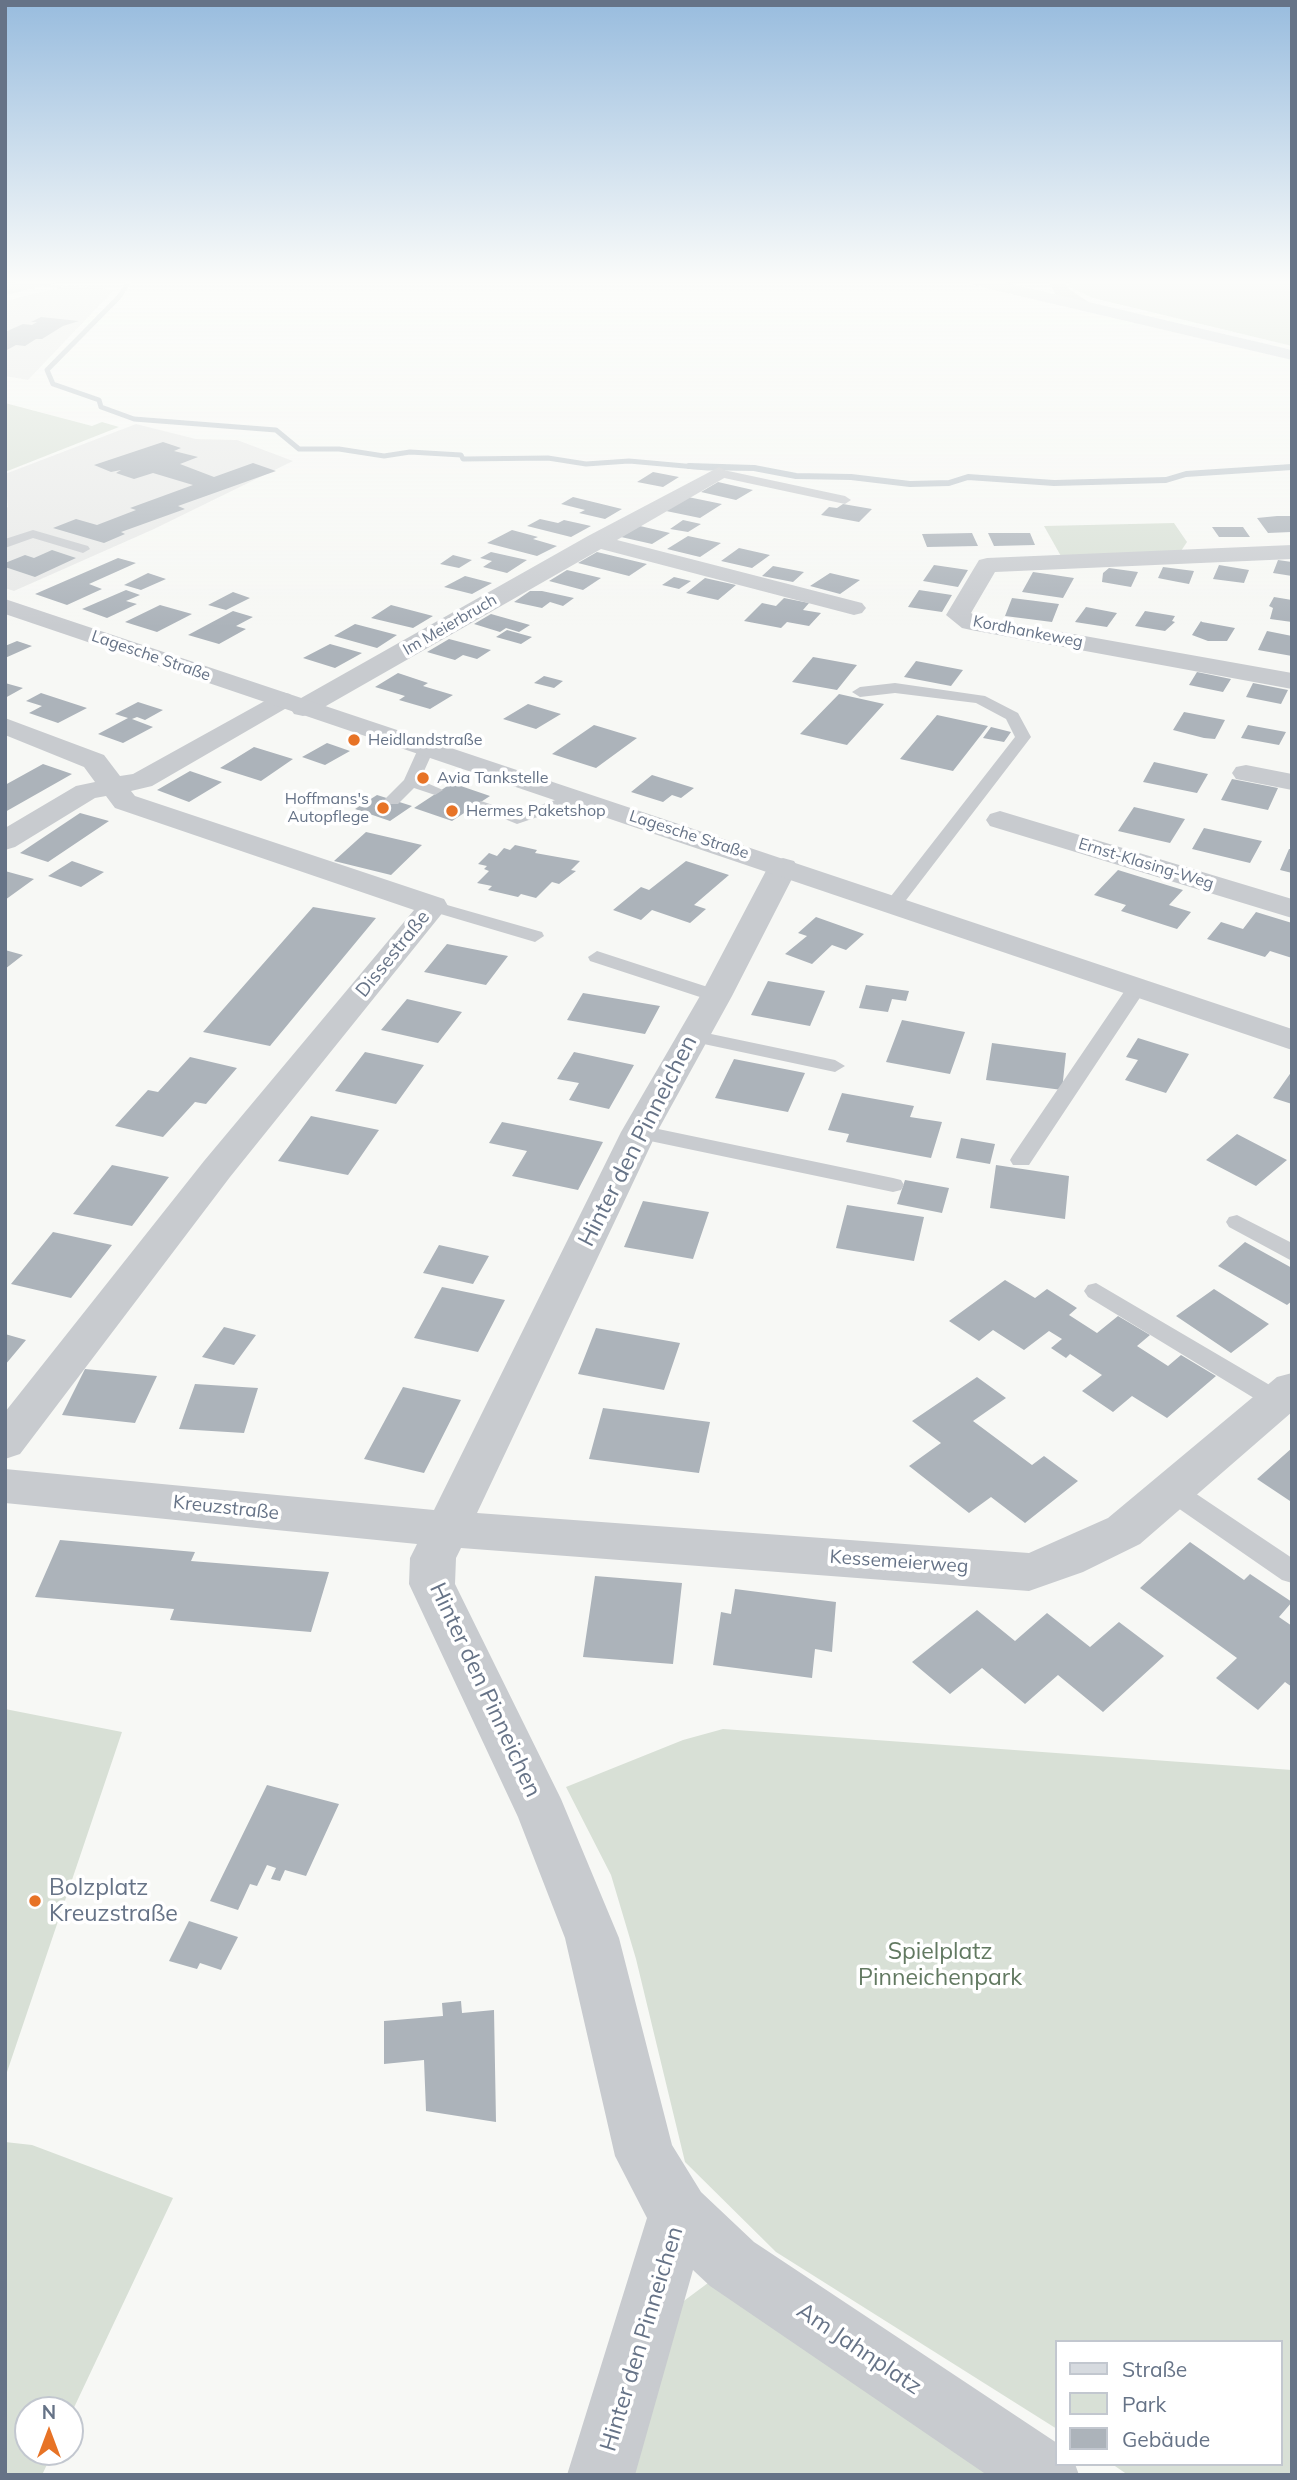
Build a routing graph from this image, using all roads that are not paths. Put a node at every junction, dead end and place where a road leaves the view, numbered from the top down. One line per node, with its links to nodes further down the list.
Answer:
1 (719, 473): 2 (lane); 3 (street, Im Meierbruch)
2 (845, 500)
3 (596, 541): 8 (street); 11 (street, Im Meierbruch)
4 (5, 544): 5 (lane)
5 (83, 549)
6 (1292, 552): 9 (street, Kordhankeweg)
7 (5, 606): 11 (street, Lagesche Straße)
8 (854, 608)
9 (1292, 681)
10 (860, 692): 25 (lane)
11 (292, 704): 13 (street, Lagesche Straße); 17 (street)
12 (5, 726): 17 (street)
13 (426, 749): 15 (lane); 19 (street, Lagesche Straße)
14 (1246, 773): 16 (street)
15 (411, 782): 18 (lane); 20 (lane)
16 (1292, 782)
17 (116, 785): 23 (street); 26 (street, Dissestraße)
18 (435, 790)
19 (576, 799): 21 (lane); 24 (street, Lagesche Straße)
20 (392, 800)
21 (481, 806)
22 (1000, 820): 27 (street, Ernst-Klasing-Weg)
23 (5, 841)
24 (783, 867): 25 (street, Lagesche Straße); 31 (street, Hinter den Pinneichen)
25 (894, 904): 30 (street, Lagesche Straße)
26 (433, 906): 28 (lane); 42 (street, Dissestraße)
27 (1292, 909)
28 (535, 936)
29 (597, 957): 31 (lane)
30 (1137, 987): 33 (street, Lagesche Straße); 36 (lane)
31 (716, 996): 32 (street, Hinter den Pinneichen)
32 (692, 1036): 34 (lane); 35 (street, Hinter den Pinneichen)
33 (1292, 1040)
34 (835, 1066)
35 (639, 1132): 37 (lane); 45 (street, Hinter den Pinneichen)
36 (1021, 1160)
37 (893, 1185)
38 (1237, 1222): 39 (lane)
39 (1292, 1254)
40 (1096, 1291): 41 (lane)
41 (1284, 1394): 44 (street, Kessemeierweg)
42 (5, 1443)
43 (5, 1486): 45 (street, Kreuzstraße)
44 (1171, 1490): 45 (street, Kessemeierweg); 46 (lane)
45 (447, 1529): 47 (street, Hinter den Pinneichen)
46 (1292, 1572)
47 (679, 2214): 48 (street, Hinter den Pinneichen); 49 (street, Am Jahnplatz)
48 (601, 2475)
49 (1046, 2475)

